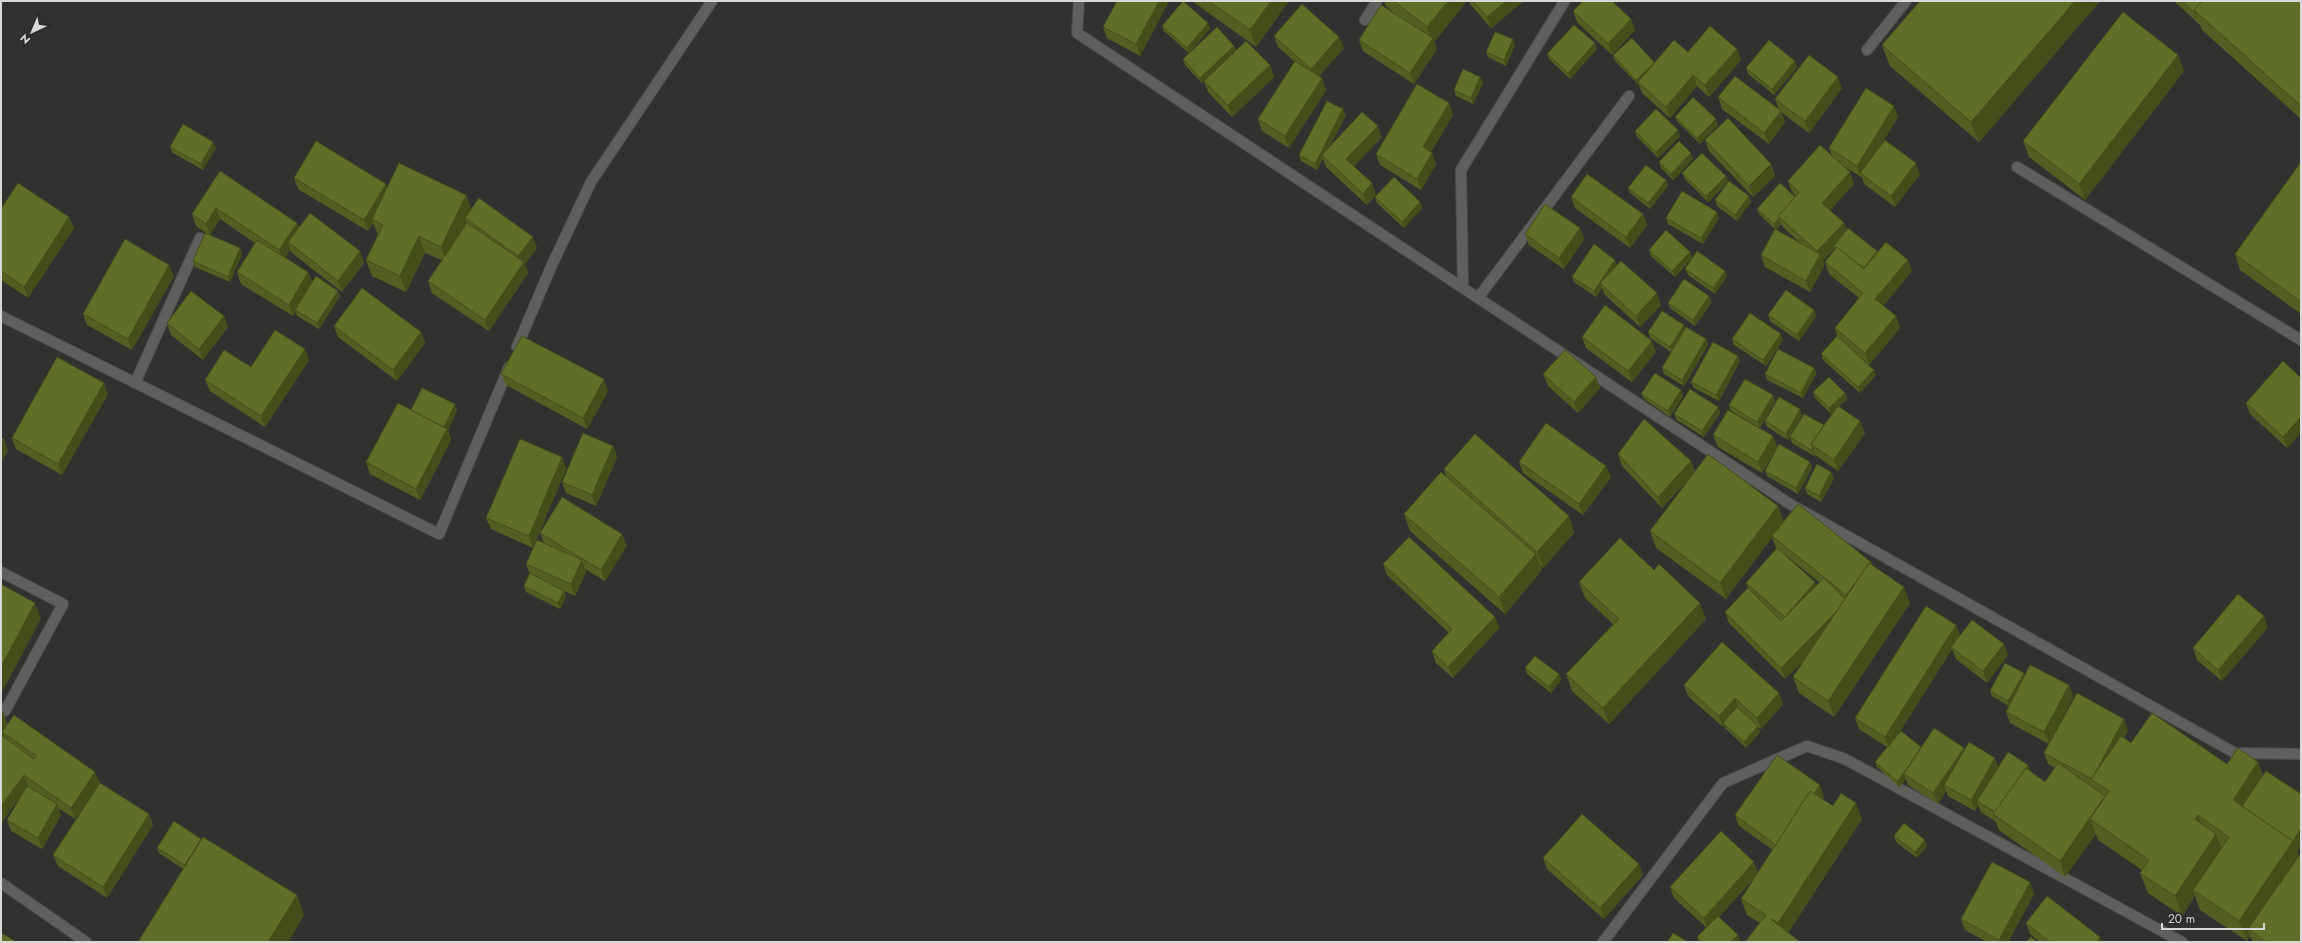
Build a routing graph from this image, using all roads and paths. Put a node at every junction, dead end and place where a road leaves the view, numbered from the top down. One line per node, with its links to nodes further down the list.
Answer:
1 (712, 1): 15 (street)
2 (1079, 1): 11 (street)
3 (1377, 1): 6 (street)
4 (1562, 1): 11 (street)
5 (1906, 1): 7 (street)
6 (1365, 20)
7 (1867, 50)
8 (1629, 96): 12 (street)
9 (2017, 167): 14 (street)
10 (200, 238): 15 (street)
11 (1463, 288): 12 (street)
12 (1478, 298): 18 (street)
13 (1, 316): 15 (street)
14 (2301, 340)
15 (135, 383)
16 (1, 572): 17 (street)
17 (5, 711)
18 (2301, 754)
19 (1, 883): 20 (street)
20 (86, 942)
21 (1603, 942): 22 (street)
22 (2182, 942)

